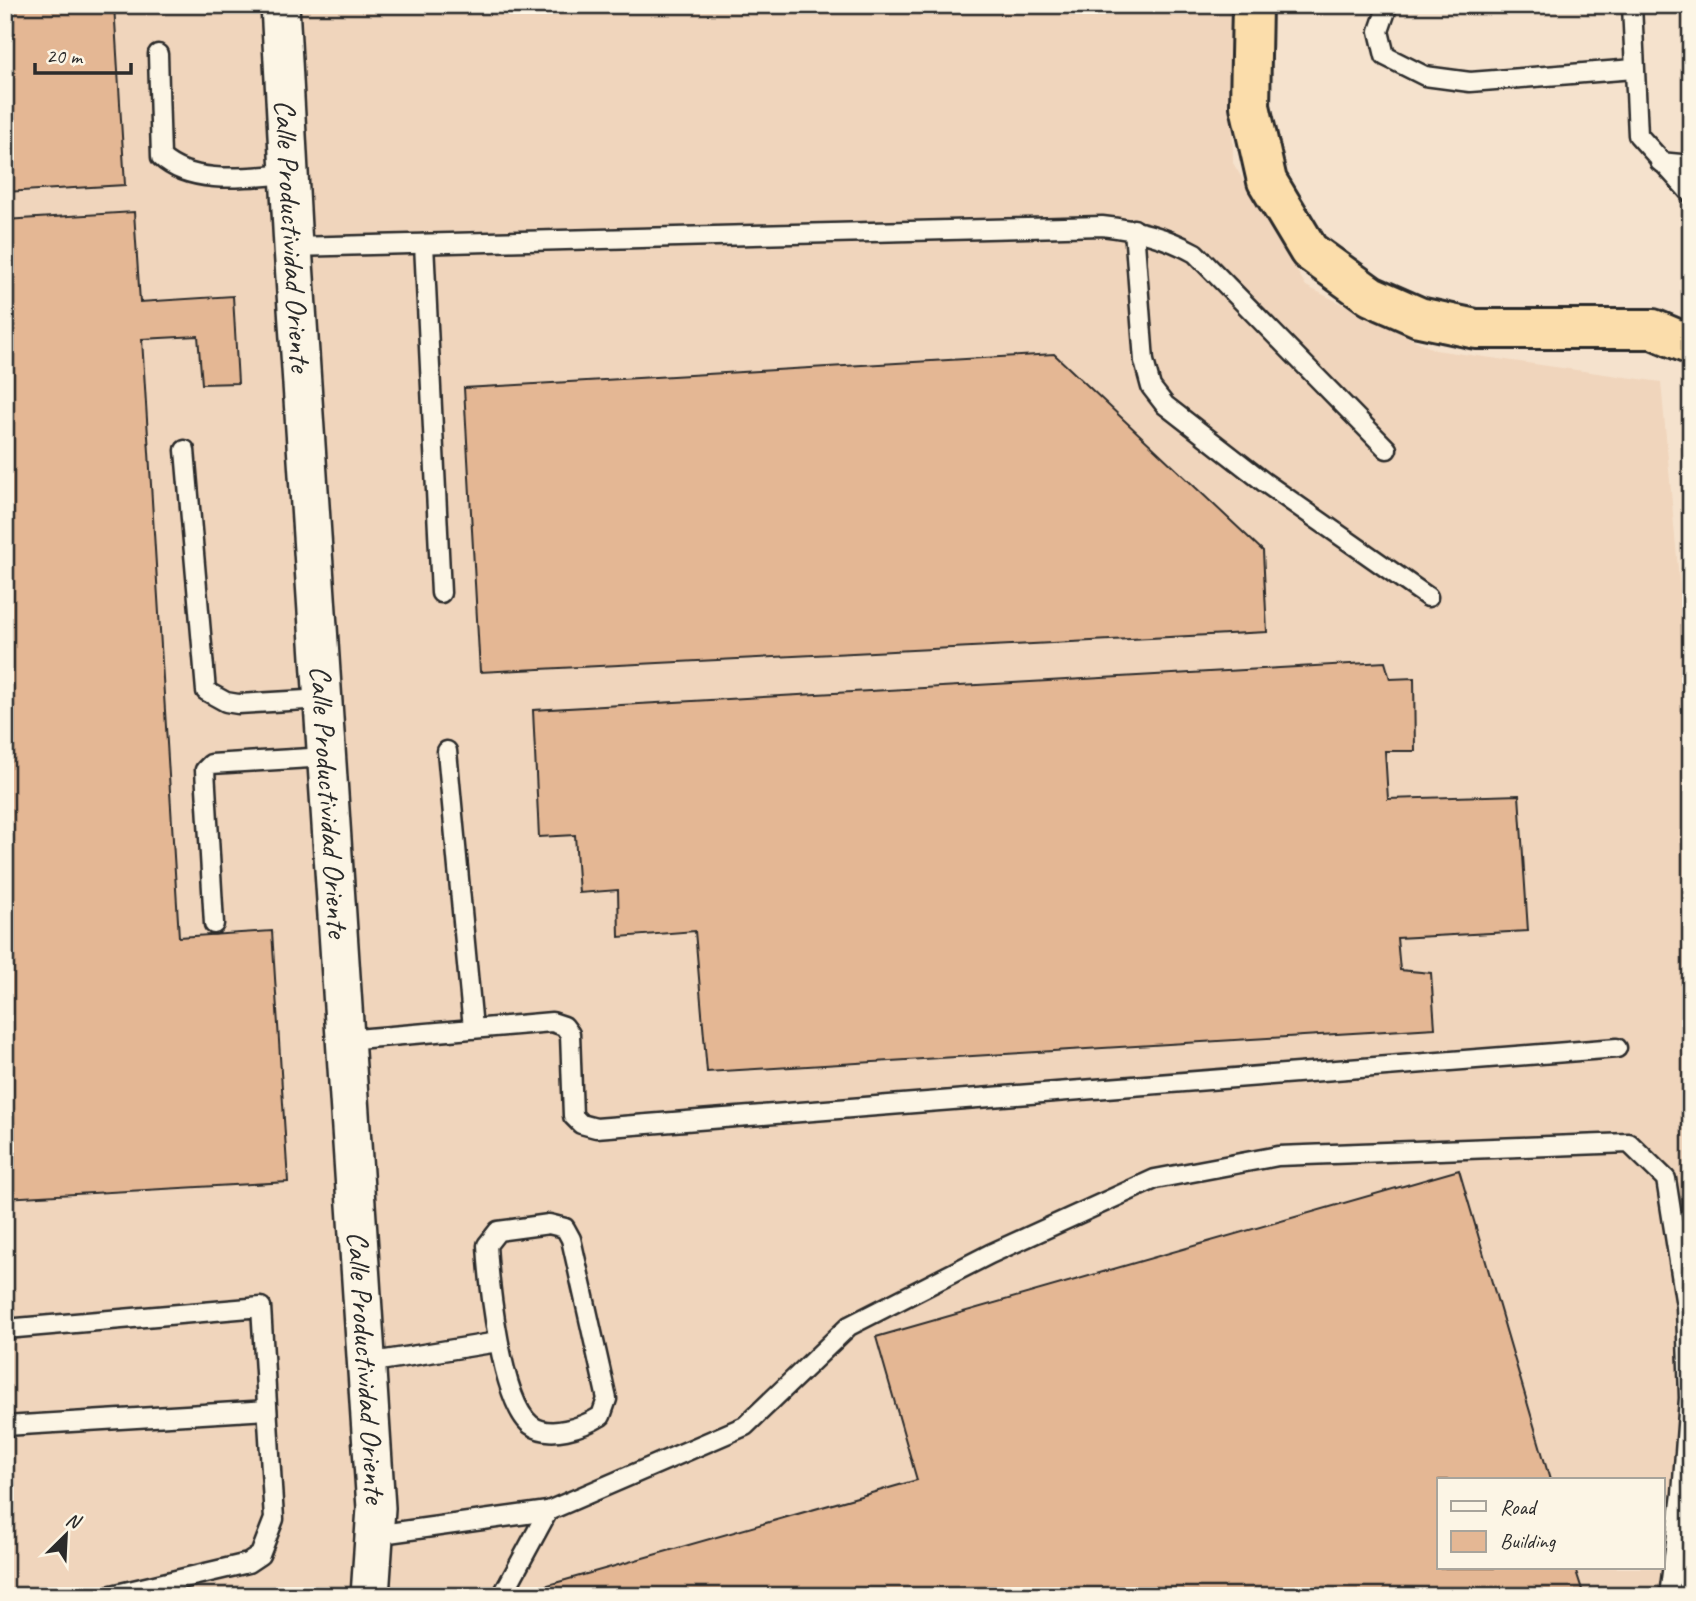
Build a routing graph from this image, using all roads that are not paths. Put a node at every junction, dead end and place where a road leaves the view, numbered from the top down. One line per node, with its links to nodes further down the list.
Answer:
1 (280, 5): 9 (street, Calle Productividad Oriente)
2 (1252, 5): 14 (highway)
3 (1388, 5): 6 (lane)
4 (1632, 5): 6 (lane)
5 (158, 54): 9 (lane)
6 (1634, 69): 7 (lane)
7 (1660, 162): 8 (lane); 10 (lane)
8 (1691, 165)
9 (289, 174): 13 (street, Calle Productividad Oriente)
10 (1691, 194)
11 (1134, 229): 12 (lane); 15 (lane); 18 (lane)
12 (424, 244): 13 (lane); 17 (lane)
13 (293, 247): 19 (street, Calle Productividad Oriente)
14 (1691, 345)
15 (1387, 449)
16 (185, 450): 19 (lane)
17 (441, 593)
18 (1428, 597)
19 (323, 699): 21 (street, Calle Productividad Oriente)
20 (447, 751): 23 (lane)
21 (327, 757): 22 (lane); 24 (street, Calle Productividad Oriente)
22 (214, 924)
23 (473, 1028): 24 (lane); 25 (lane)
24 (345, 1040): 28 (street, Calle Productividad Oriente)
25 (1617, 1048)
26 (5, 1329): 29 (lane)
27 (498, 1342): 27 (lane); 28 (lane)
28 (367, 1363): 32 (street, Calle Productividad Oriente)
29 (267, 1410): 30 (lane); 33 (lane)
30 (5, 1426)
31 (548, 1511): 32 (lane); 35 (lane); 36 (lane)
32 (374, 1535): 34 (street, Calle Productividad Oriente)
33 (108, 1596)
34 (370, 1596)
35 (502, 1596)
36 (1669, 1596)

